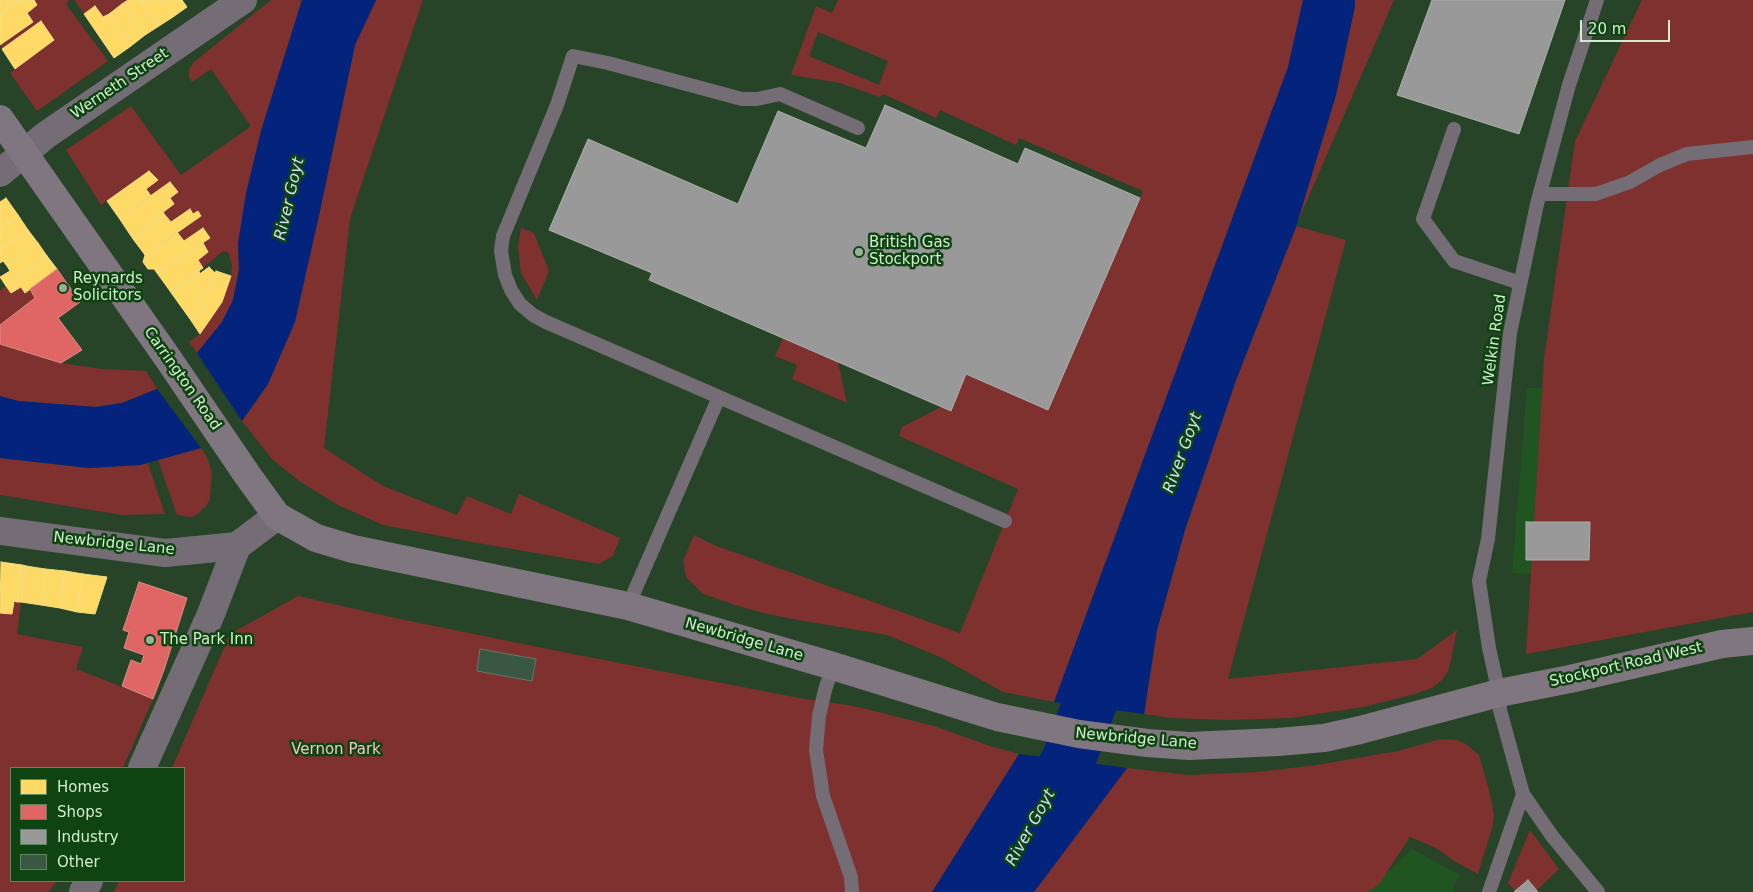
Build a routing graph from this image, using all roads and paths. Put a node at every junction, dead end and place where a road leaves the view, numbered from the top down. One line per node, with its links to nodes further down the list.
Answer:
1 (243, 0): 7 (street, Werneth Street)
2 (1597, 0): 9 (lane, Welkin Road)
3 (0, 119): 7 (main road, Carrington Road)
4 (858, 128): 11 (lane)
5 (1454, 129): 10 (lane)
6 (1753, 147): 9 (lane)
7 (25, 154): 8 (street, Werneth Street); 12 (main road, Carrington Road)
8 (0, 173)
9 (1540, 194): 10 (lane, Welkin Road)
10 (1520, 283): 19 (lane, Welkin Road)
11 (719, 397): 13 (lane); 16 (lane)
12 (277, 516): 15 (street); 16 (main road, Newbridge Lane)
13 (1005, 521)
14 (0, 531): 15 (street, Newbridge Lane)
15 (237, 546): 20 (street)
16 (628, 606): 18 (main road, Newbridge Lane)
17 (1753, 641): 19 (main road, Stockport Road West)
18 (834, 666): 19 (main road, Newbridge Lane); 22 (lane)
19 (1499, 693): 21 (lane, Welkin Road)
20 (142, 767)
21 (1523, 794): 23 (lane); 24 (lane, Welkin Road)
22 (852, 892)
23 (1489, 892)
24 (1598, 892)

